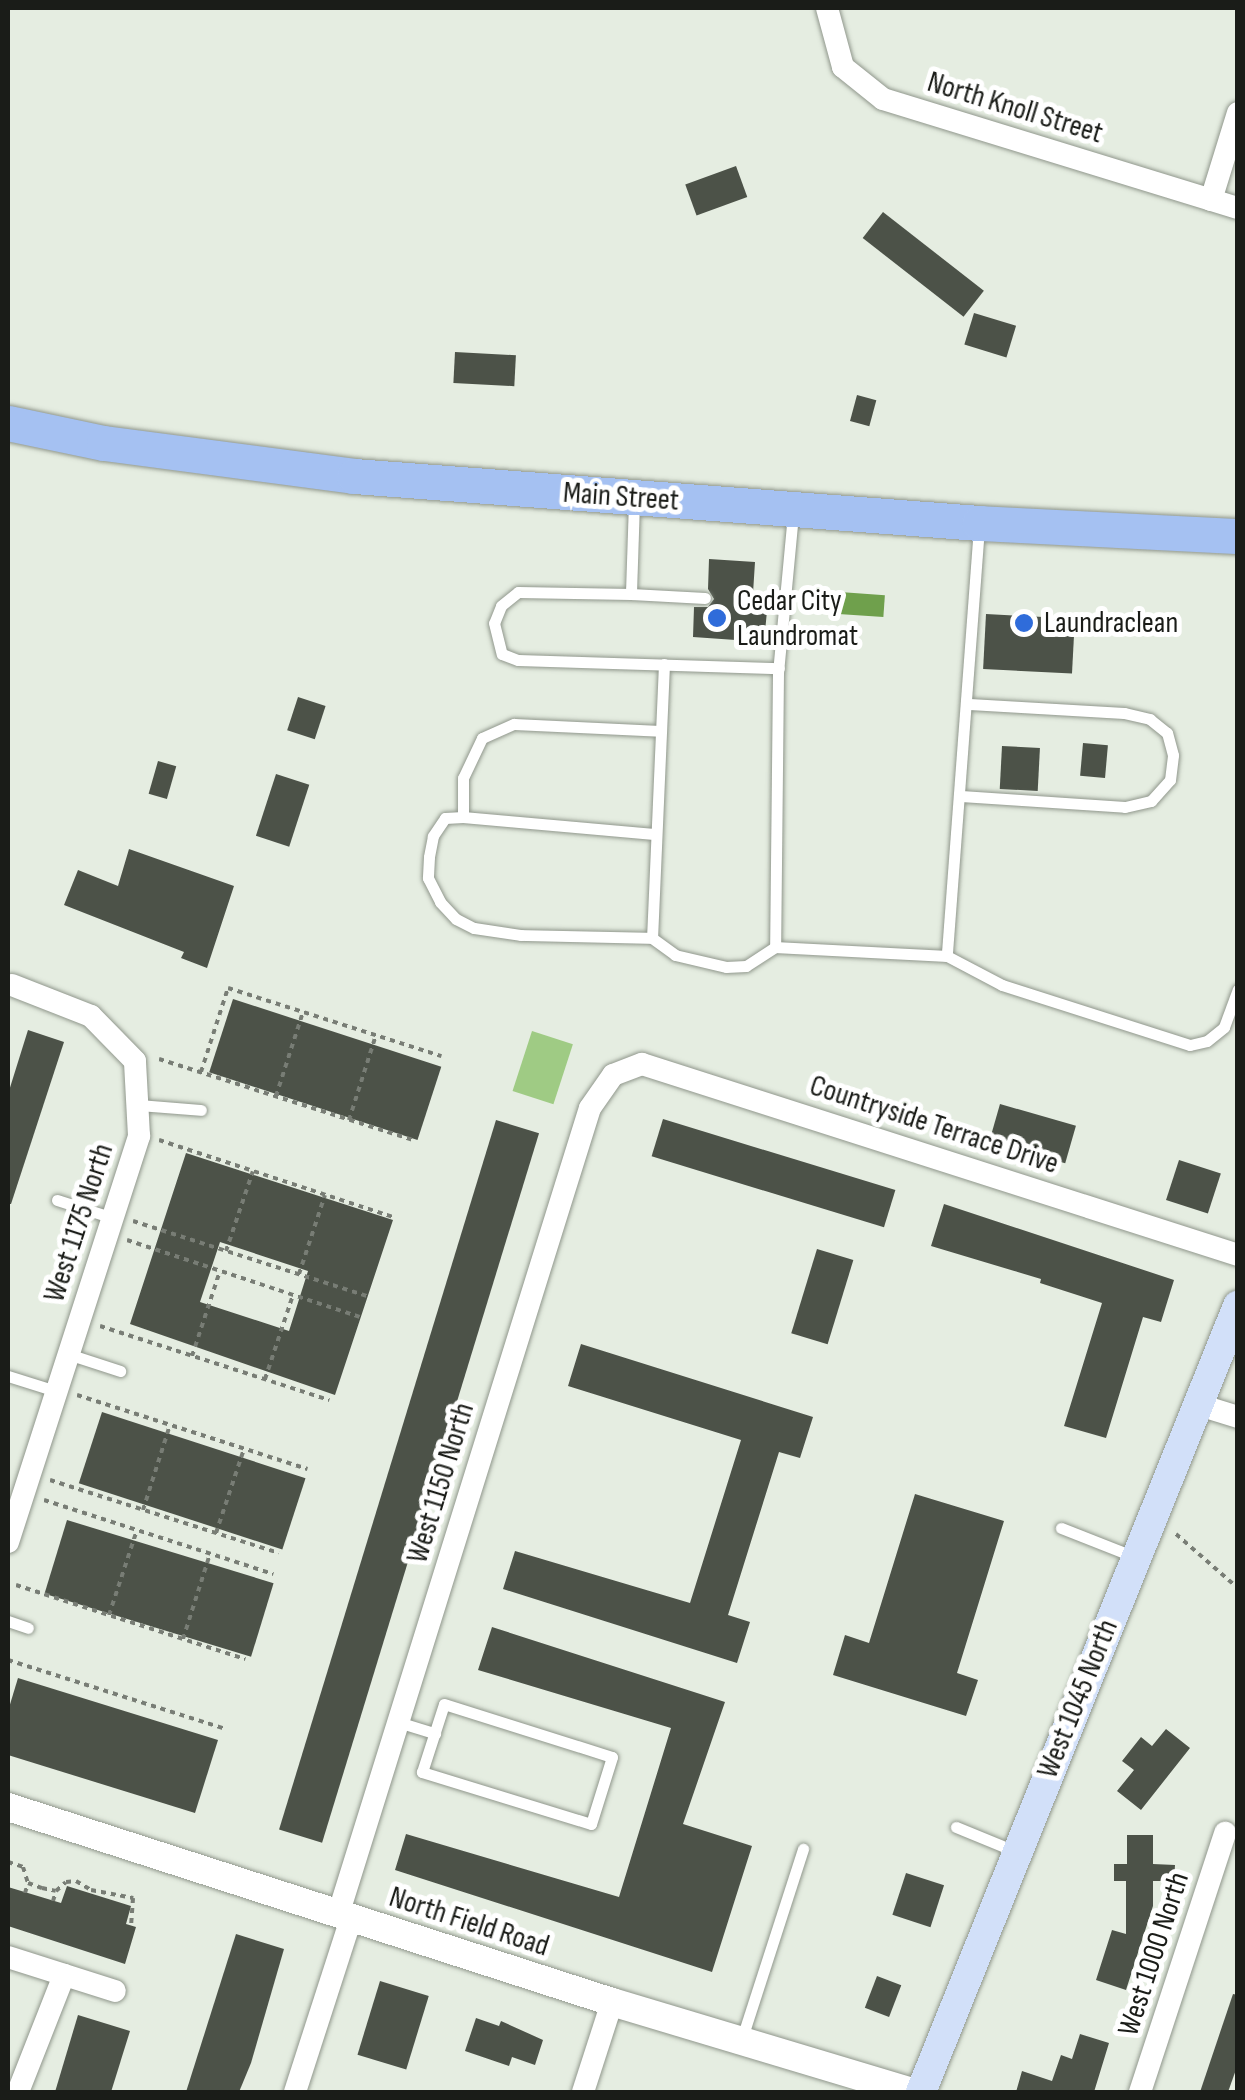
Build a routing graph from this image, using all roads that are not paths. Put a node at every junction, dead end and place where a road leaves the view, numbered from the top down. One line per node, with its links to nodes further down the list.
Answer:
1 (827, 8): 3 (street, North Knoll Street)
2 (1238, 112): 3 (street)
3 (1211, 200): 4 (street, North Knoll Street)
4 (1238, 208)
5 (8, 423): 6 (main road, Main Street)
6 (634, 498): 7 (main road, Main Street); 10 (lane)
7 (793, 509): 8 (main road, Main Street); 13 (lane)
8 (979, 523): 9 (main road, Main Street); 14 (lane)
9 (1238, 536)
10 (630, 594): 11 (lane); 12 (lane)
11 (705, 598)
12 (664, 664): 13 (lane); 15 (lane)
13 (779, 668): 20 (lane)
14 (969, 704): 16 (lane); 16 (lane)
15 (660, 732): 17 (lane); 18 (lane)
16 (961, 796): 21 (lane)
17 (463, 816): 18 (lane); 19 (lane)
18 (654, 834): 19 (lane)
19 (652, 938): 20 (lane)
20 (776, 947): 21 (lane)
21 (947, 956): 23 (lane)
22 (12, 985): 25 (street, West 1175 North)
23 (1238, 989)
24 (613, 1075): 29 (street, Countryside Terrace Drive); 42 (street, West 1150 North)
25 (138, 1105): 26 (lane); 28 (street, West 1175 North)
26 (201, 1110)
27 (57, 1200): 28 (lane)
28 (123, 1220): 31 (street, West 1175 North)
29 (1238, 1255)
30 (1238, 1306): 35 (main road, West 1045 North)
31 (68, 1354): 32 (lane); 34 (street, West 1175 North)
32 (120, 1370)
33 (8, 1376): 34 (lane)
34 (67, 1393): 38 (street, West 1175 North)
35 (1196, 1404): 36 (street); 39 (main road, West 1045 North)
36 (1238, 1417)
37 (1062, 1528): 39 (lane)
38 (8, 1542)
39 (1135, 1557): 48 (main road, West 1045 North)
40 (8, 1622): 41 (lane)
41 (28, 1628)
42 (398, 1722): 43 (lane); 49 (street, West 1150 North)
43 (434, 1734): 43 (lane)
44 (8, 1808): 49 (street, North Field Road)
45 (956, 1827): 48 (lane)
46 (1225, 1833): 60 (street, West 1000 North)
47 (802, 1849): 54 (lane)
48 (1017, 1852): 59 (main road, West 1045 North)
49 (344, 1916): 53 (street, North Field Road); 56 (street, West 1150 North)
50 (8, 1957): 51 (street)
51 (64, 1975): 52 (street); 55 (street)
52 (115, 1991)
53 (612, 2002): 54 (street, North Field Road); 57 (street)
54 (741, 2040): 58 (street, North Field Road)
55 (18, 2092)
56 (295, 2092)
57 (583, 2092)
58 (912, 2092)
59 (921, 2092)
60 (1140, 2092)

